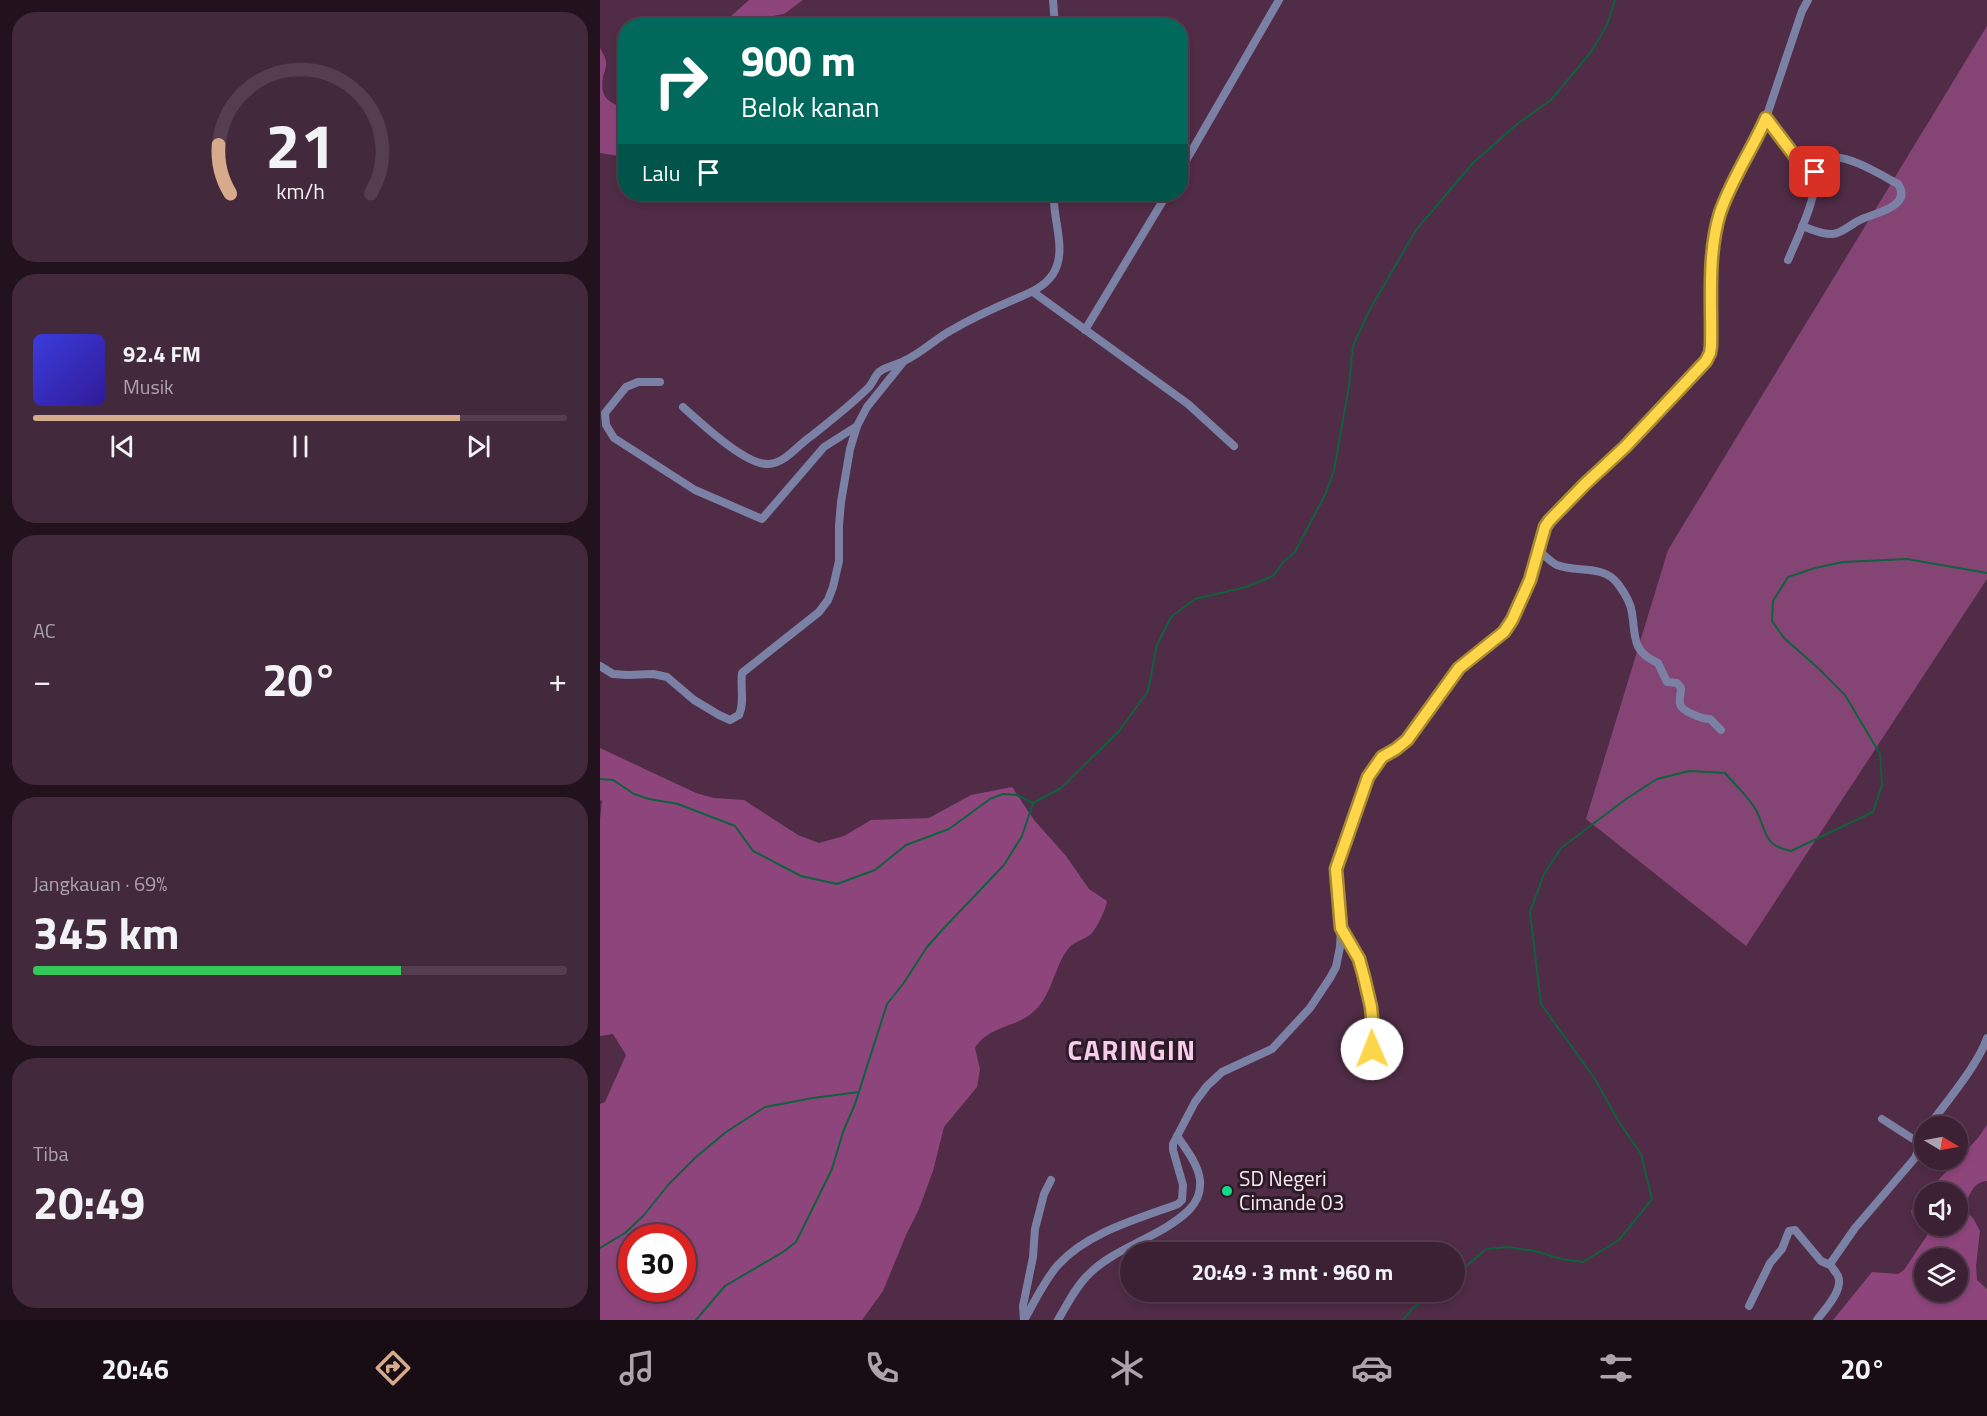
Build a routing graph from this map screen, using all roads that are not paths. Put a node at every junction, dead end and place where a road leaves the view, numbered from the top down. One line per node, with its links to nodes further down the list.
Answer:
1 (1053, 0): 4 (street)
2 (1279, 0): 6 (street)
3 (1808, 0): 5 (street)
4 (1054, 18)
5 (1766, 118): 7 (street); 19 (street)
6 (1188, 157)
7 (1815, 172): 10 (street); 10 (street)
8 (1054, 201): 12 (street)
9 (1163, 201): 13 (street)
10 (1802, 226): 11 (street)
11 (1788, 260)
12 (1033, 292): 13 (street); 14 (street)
13 (1085, 330): 18 (street)
14 (904, 362): 16 (street); 17 (street)
15 (660, 382): 17 (street)
16 (683, 407)
17 (857, 426): 20 (street)
18 (1234, 446)
19 (1539, 550): 21 (street); 22 (street)
20 (600, 666)
21 (1721, 730)
22 (1341, 928): 24 (street); 27 (street)
23 (1987, 1038): 25 (street)
24 (1356, 1070)
25 (1936, 1116)
26 (1882, 1119): 28 (street)
27 (1177, 1136): 30 (street); 33 (street)
28 (1914, 1140)
29 (1914, 1157): 31 (street)
30 (1051, 1180)
31 (1830, 1265): 32 (street); 34 (street)
32 (1749, 1306)
33 (1058, 1320)
34 (1817, 1320)

